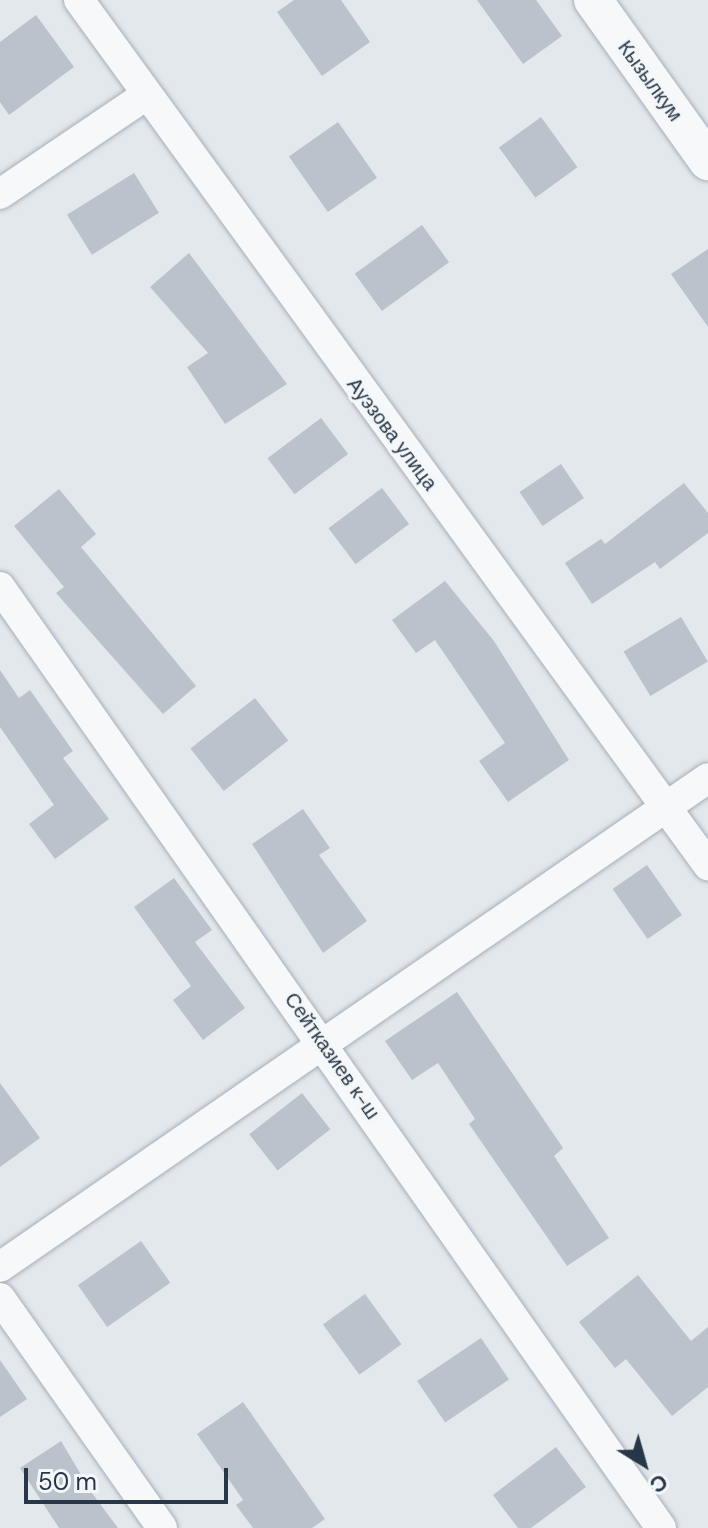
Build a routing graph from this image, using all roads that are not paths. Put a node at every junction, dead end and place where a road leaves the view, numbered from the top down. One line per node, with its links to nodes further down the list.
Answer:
1 (79, 0): 3 (street, Ауэзова улица)
2 (593, 0): 4 (street, Кызылкум)
3 (143, 97): 5 (street); 8 (street, Ауэзова улица)
4 (708, 161)
5 (0, 194)
6 (0, 587): 10 (street, Сейтказиев к-ш)
7 (708, 778): 8 (street)
8 (668, 807): 9 (street, Ауэзова улица); 10 (street)
9 (708, 865)
10 (323, 1042): 11 (street); 14 (street, Сейтказиев к-ш)
11 (0, 1267)
12 (0, 1298): 13 (street)
13 (162, 1528)
14 (661, 1528)

